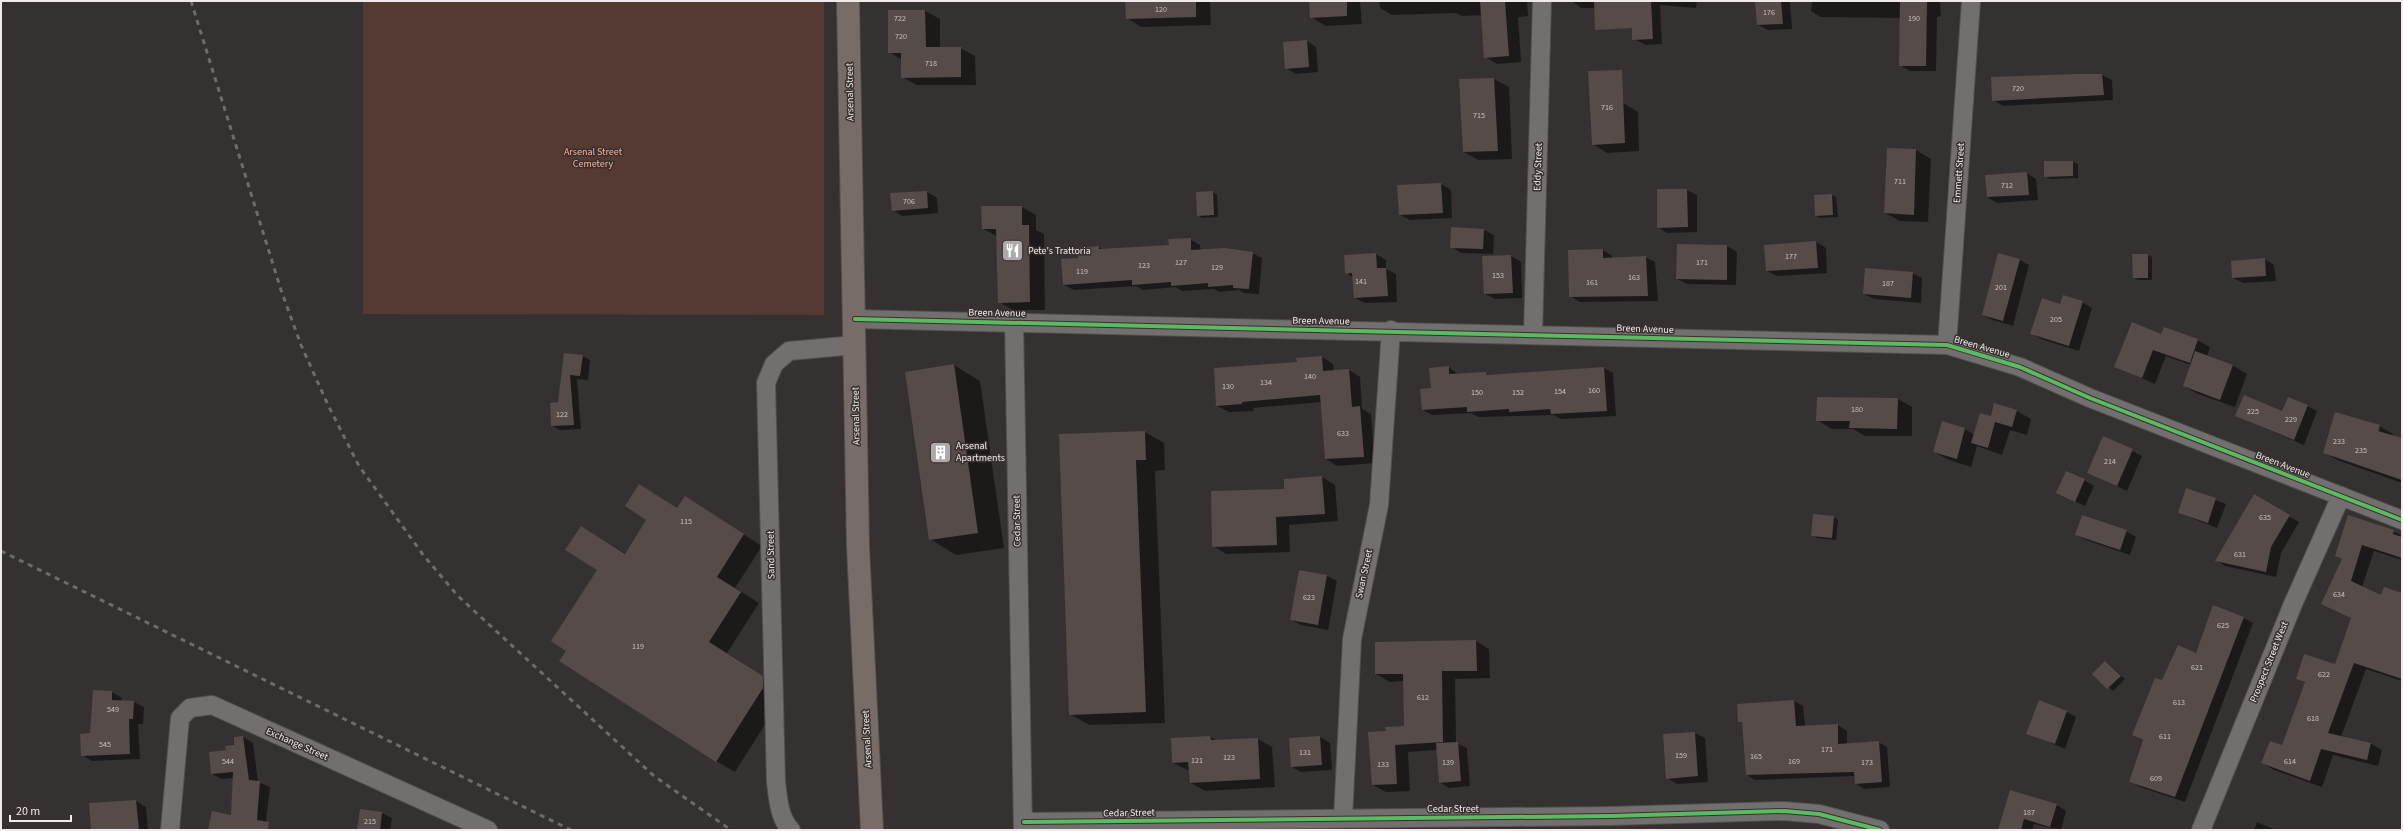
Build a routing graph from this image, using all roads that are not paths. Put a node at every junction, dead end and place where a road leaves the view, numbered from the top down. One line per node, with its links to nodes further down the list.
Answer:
1 (848, 1): 4 (highway, Arsenal Street)
2 (1542, 1): 7 (street, Eddy Street)
3 (1971, 1): 9 (street, Emmett Street)
4 (855, 319): 5 (street, Breen Avenue); 8 (highway, Arsenal Street)
5 (1014, 322): 6 (street, Breen Avenue); 16 (street, Cedar Street)
6 (1390, 330): 7 (street, Breen Avenue); 12 (street, Swan Street)
7 (1533, 334): 9 (street, Breen Avenue)
8 (855, 345): 13 (highway, Arsenal Street); 19 (street, Sand Street)
9 (1947, 345): 10 (street, Breen Avenue)
10 (2340, 496): 11 (street, Breen Avenue); 21 (street, Prospect Street West)
11 (2402, 520)
12 (1343, 818): 15 (street, Cedar Street); 16 (street, Cedar Street)
13 (871, 822)
14 (1819, 822): 15 (street, Cedar Street); 20 (street, Cedar Street)
15 (1611, 823)
16 (1024, 826)
17 (170, 830): 18 (street, Exchange Street)
18 (488, 830)
19 (791, 830)
20 (1880, 830)
21 (2201, 830)

